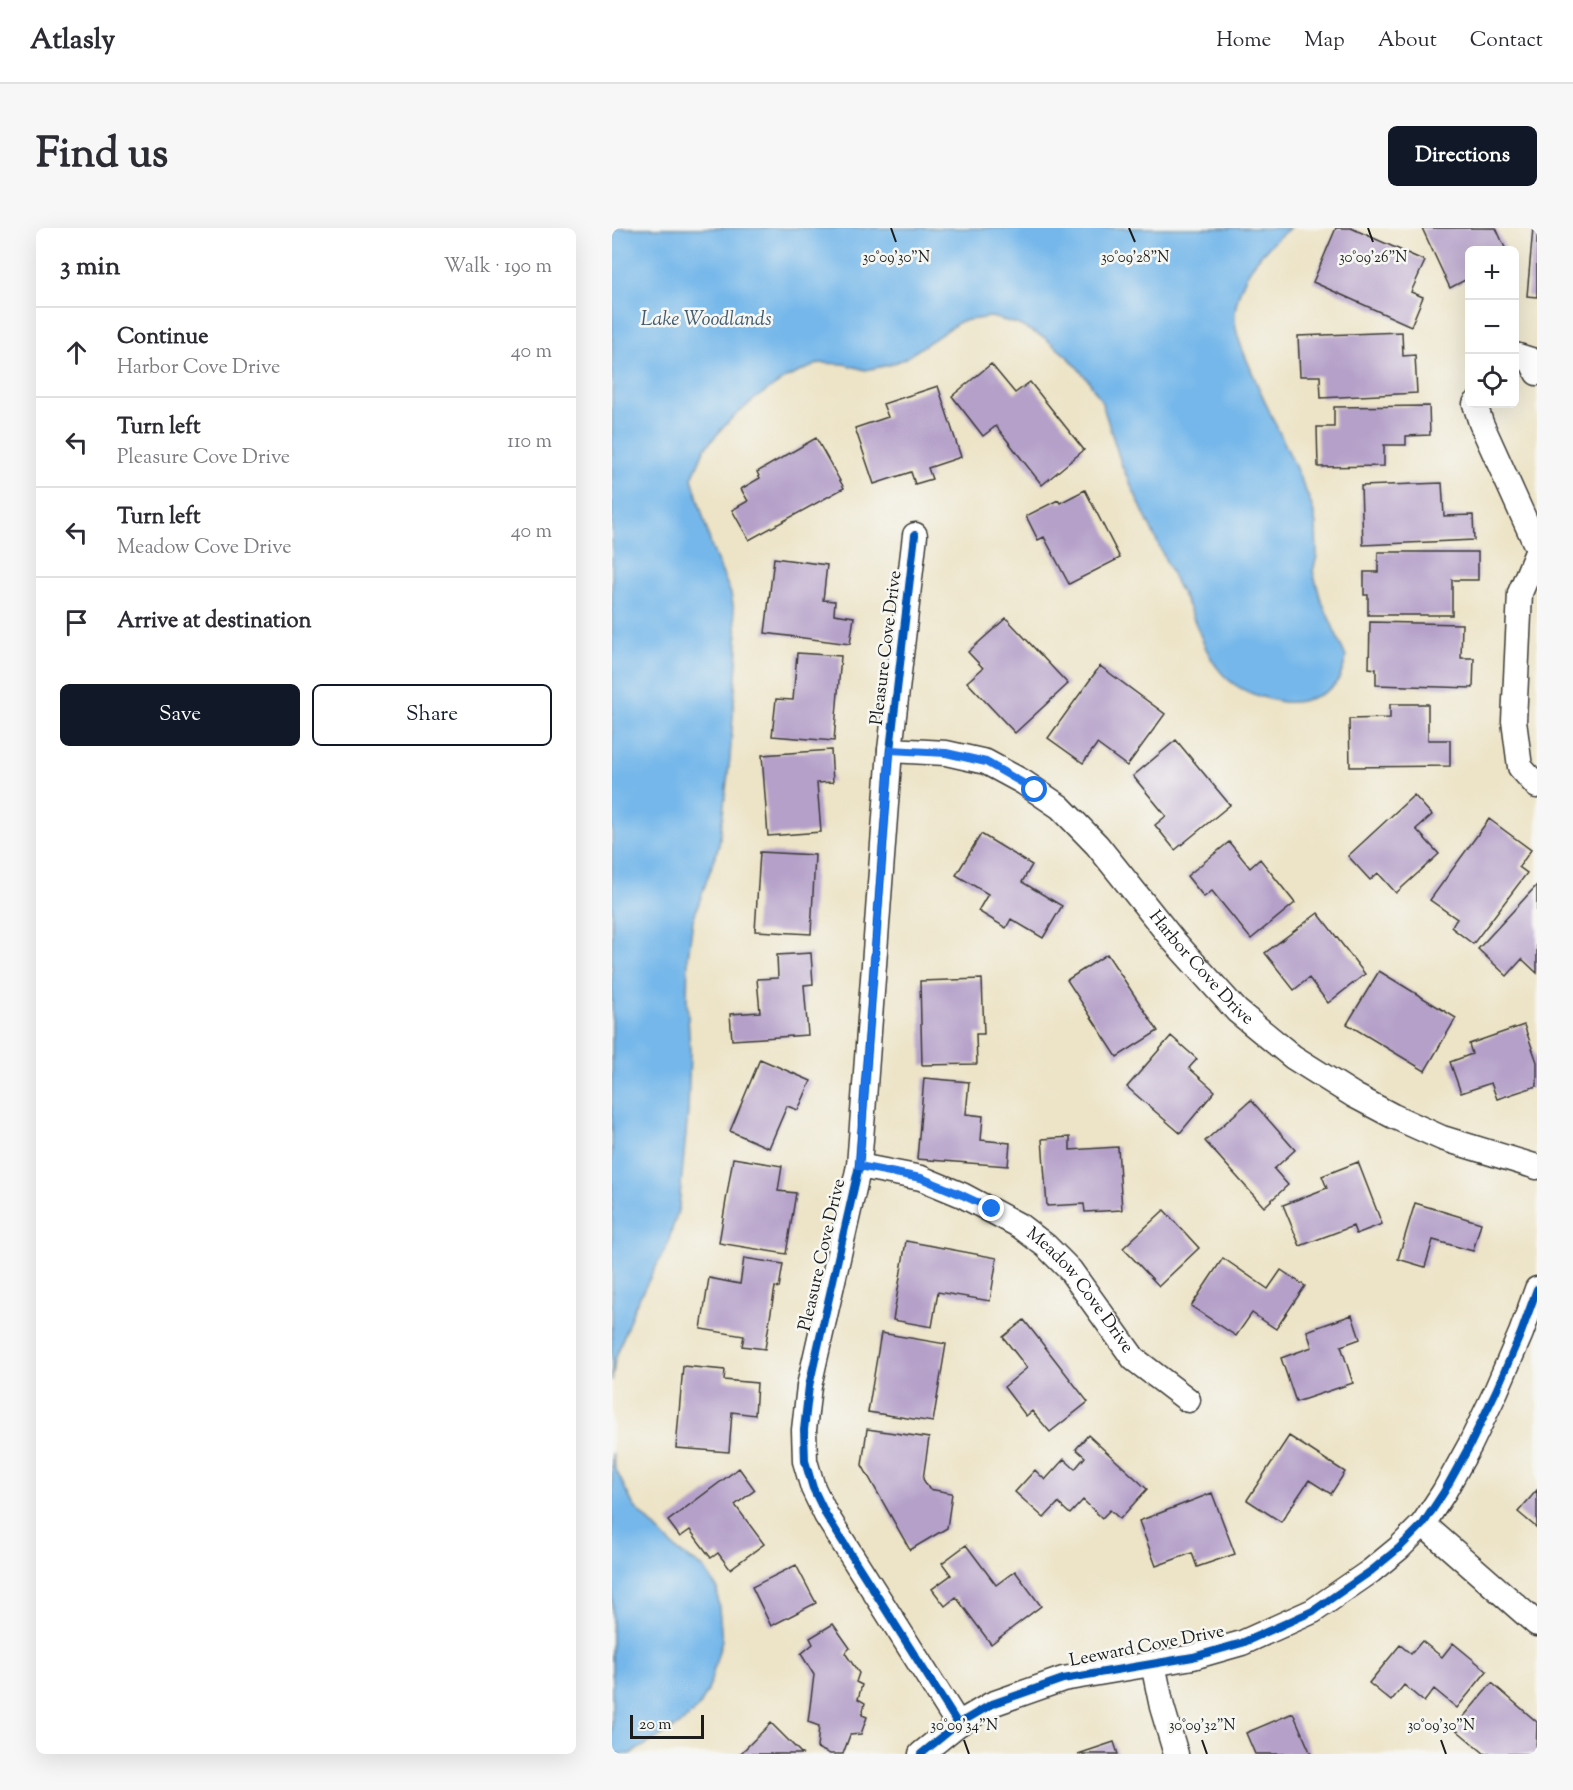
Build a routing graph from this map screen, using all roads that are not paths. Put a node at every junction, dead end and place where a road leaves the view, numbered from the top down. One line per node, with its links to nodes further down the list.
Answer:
1 (1519, 356): 2 (street)
2 (1537, 373)
3 (1476, 408): 5 (street)
4 (915, 535): 6 (street, Pleasure Cove Drive)
5 (1537, 549): 7 (street)
6 (890, 750): 8 (street, Pleasure Cove Drive); 9 (street, Harbor Cove Drive)
7 (1537, 786)
8 (859, 1166): 11 (street, Meadow Cove Drive); 15 (street, Pleasure Cove Drive)
9 (1537, 1167)
10 (1537, 1289): 12 (street, Leeward Cove Drive)
11 (1188, 1400)
12 (1423, 1524): 13 (street); 14 (street, Leeward Cove Drive)
13 (1537, 1624)
14 (1153, 1665): 15 (street, Leeward Cove Drive); 17 (street)
15 (958, 1724): 16 (street, Leeward Cove Drive)
16 (921, 1754)
17 (1176, 1754)

